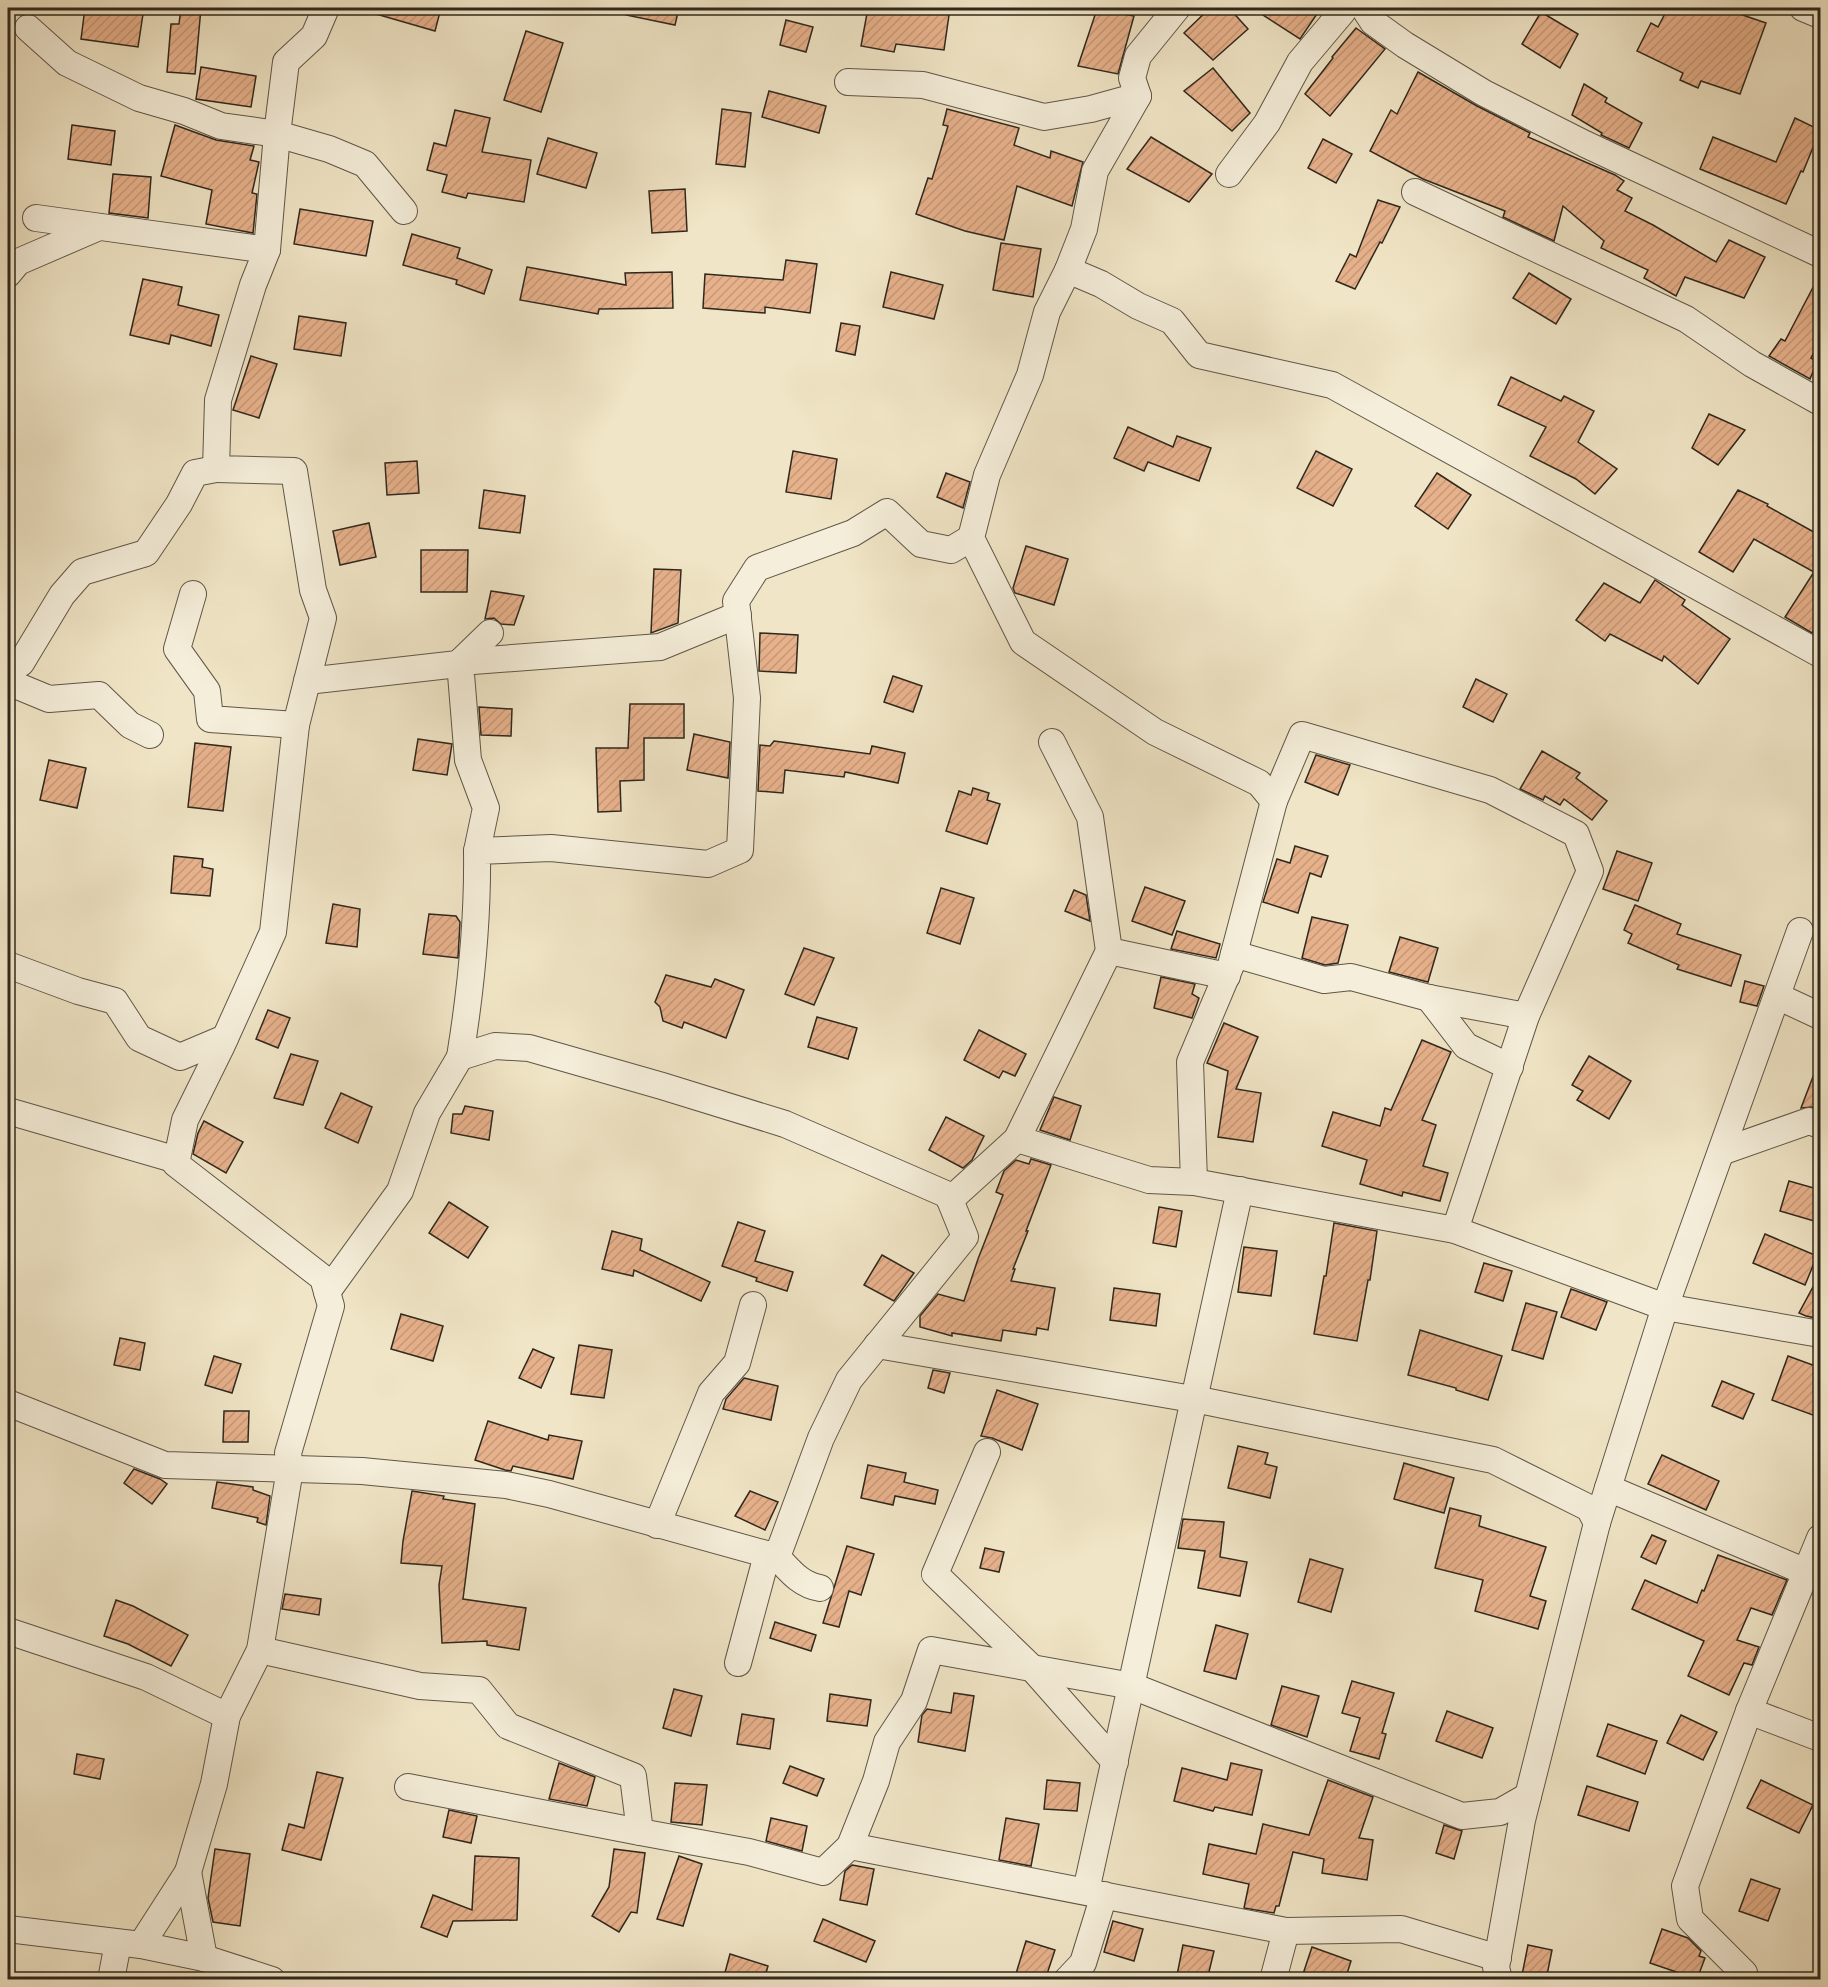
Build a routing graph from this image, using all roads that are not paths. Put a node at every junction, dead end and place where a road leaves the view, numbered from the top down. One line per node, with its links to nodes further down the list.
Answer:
1 (326, 8): 10 (street)
2 (1177, 8): 9 (street)
3 (1344, 8): 11 (street)
4 (1364, 8): 17 (street)
5 (1803, 8): 6 (street)
6 (1821, 15)
7 (28, 28): 10 (street)
8 (848, 82): 9 (street)
9 (1138, 96): 18 (street)
10 (277, 134): 13 (street); 16 (street)
11 (1229, 174)
12 (1415, 192): 20 (street)
13 (404, 211)
14 (36, 218): 15 (street)
15 (99, 227): 16 (street); 19 (street)
16 (267, 250): 21 (street)
17 (1821, 254)
18 (1068, 270): 22 (street); 26 (street)
19 (8, 274)
20 (1821, 402)
21 (216, 469): 28 (street); 29 (street)
22 (971, 538): 24 (street); 34 (street)
23 (193, 594): 31 (street)
24 (738, 615): 27 (street); 35 (street)
25 (490, 633): 27 (street)
26 (1821, 654)
27 (460, 662): 29 (street); 35 (street)
28 (8, 671)
29 (307, 681): 31 (street)
30 (8, 682): 32 (street)
31 (296, 725): 44 (street)
32 (150, 735)
33 (1052, 742): 37 (street)
34 (1274, 801): 38 (street); 42 (street)
35 (477, 851): 45 (street)
36 (1800, 931): 40 (street)
37 (1109, 951): 38 (street); 49 (street)
38 (1230, 965): 41 (street); 52 (street)
39 (8, 966): 44 (street)
40 (1777, 996): 43 (street); 50 (street)
41 (1430, 998): 42 (street); 46 (street)
42 (1526, 1016): 46 (street)
43 (1821, 1016)
44 (225, 1038): 51 (street)
45 (460, 1057): 54 (street); 56 (street)
46 (1510, 1067): 55 (street)
47 (8, 1111): 51 (street)
48 (1821, 1125): 50 (street)
49 (1017, 1139): 52 (street); 54 (street)
50 (1721, 1152): 58 (street)
51 (177, 1160): 56 (street)
52 (1194, 1182): 53 (street)
53 (1240, 1190): 55 (street); 61 (street)
54 (950, 1200): 60 (street)
55 (1455, 1230): 58 (street)
56 (327, 1292): 64 (street)
57 (753, 1305): 67 (street)
58 (1665, 1307): 59 (street); 65 (street)
59 (1821, 1334)
60 (877, 1345): 61 (street); 69 (street)
61 (1194, 1400): 66 (street); 76 (street)
62 (8, 1403): 64 (street)
63 (987, 1452): 75 (street)
64 (290, 1470): 67 (street); 73 (street)
65 (1608, 1488): 66 (street); 70 (street)
66 (1597, 1523): 82 (street)
67 (657, 1525): 69 (street)
68 (1821, 1538): 70 (street)
69 (772, 1556): 71 (street); 74 (street)
70 (1806, 1572): 77 (street)
71 (820, 1588)
72 (8, 1631): 78 (street)
73 (260, 1650): 78 (street); 83 (street)
74 (738, 1663)
75 (1032, 1668): 76 (street); 80 (street); 84 (street)
76 (1132, 1686): 80 (street); 82 (street)
77 (1749, 1711): 79 (street); 96 (street)
78 (227, 1716): 85 (street)
79 (1821, 1738)
80 (1114, 1762): 86 (street)
81 (408, 1787): 83 (street)
82 (1528, 1796): 91 (street)
83 (640, 1833): 84 (street)
84 (850, 1846): 86 (street)
85 (188, 1872): 89 (street); 90 (street)
86 (1095, 1893): 88 (street); 94 (street)
87 (8, 1929): 89 (street)
88 (1286, 1931): 91 (street); 95 (street)
89 (129, 1944): 90 (street); 92 (street)
90 (204, 1958): 93 (street)
91 (1498, 1969)
92 (111, 1980)
93 (272, 1980)
94 (1066, 1980)
95 (1274, 1980)
96 (1743, 1980)

